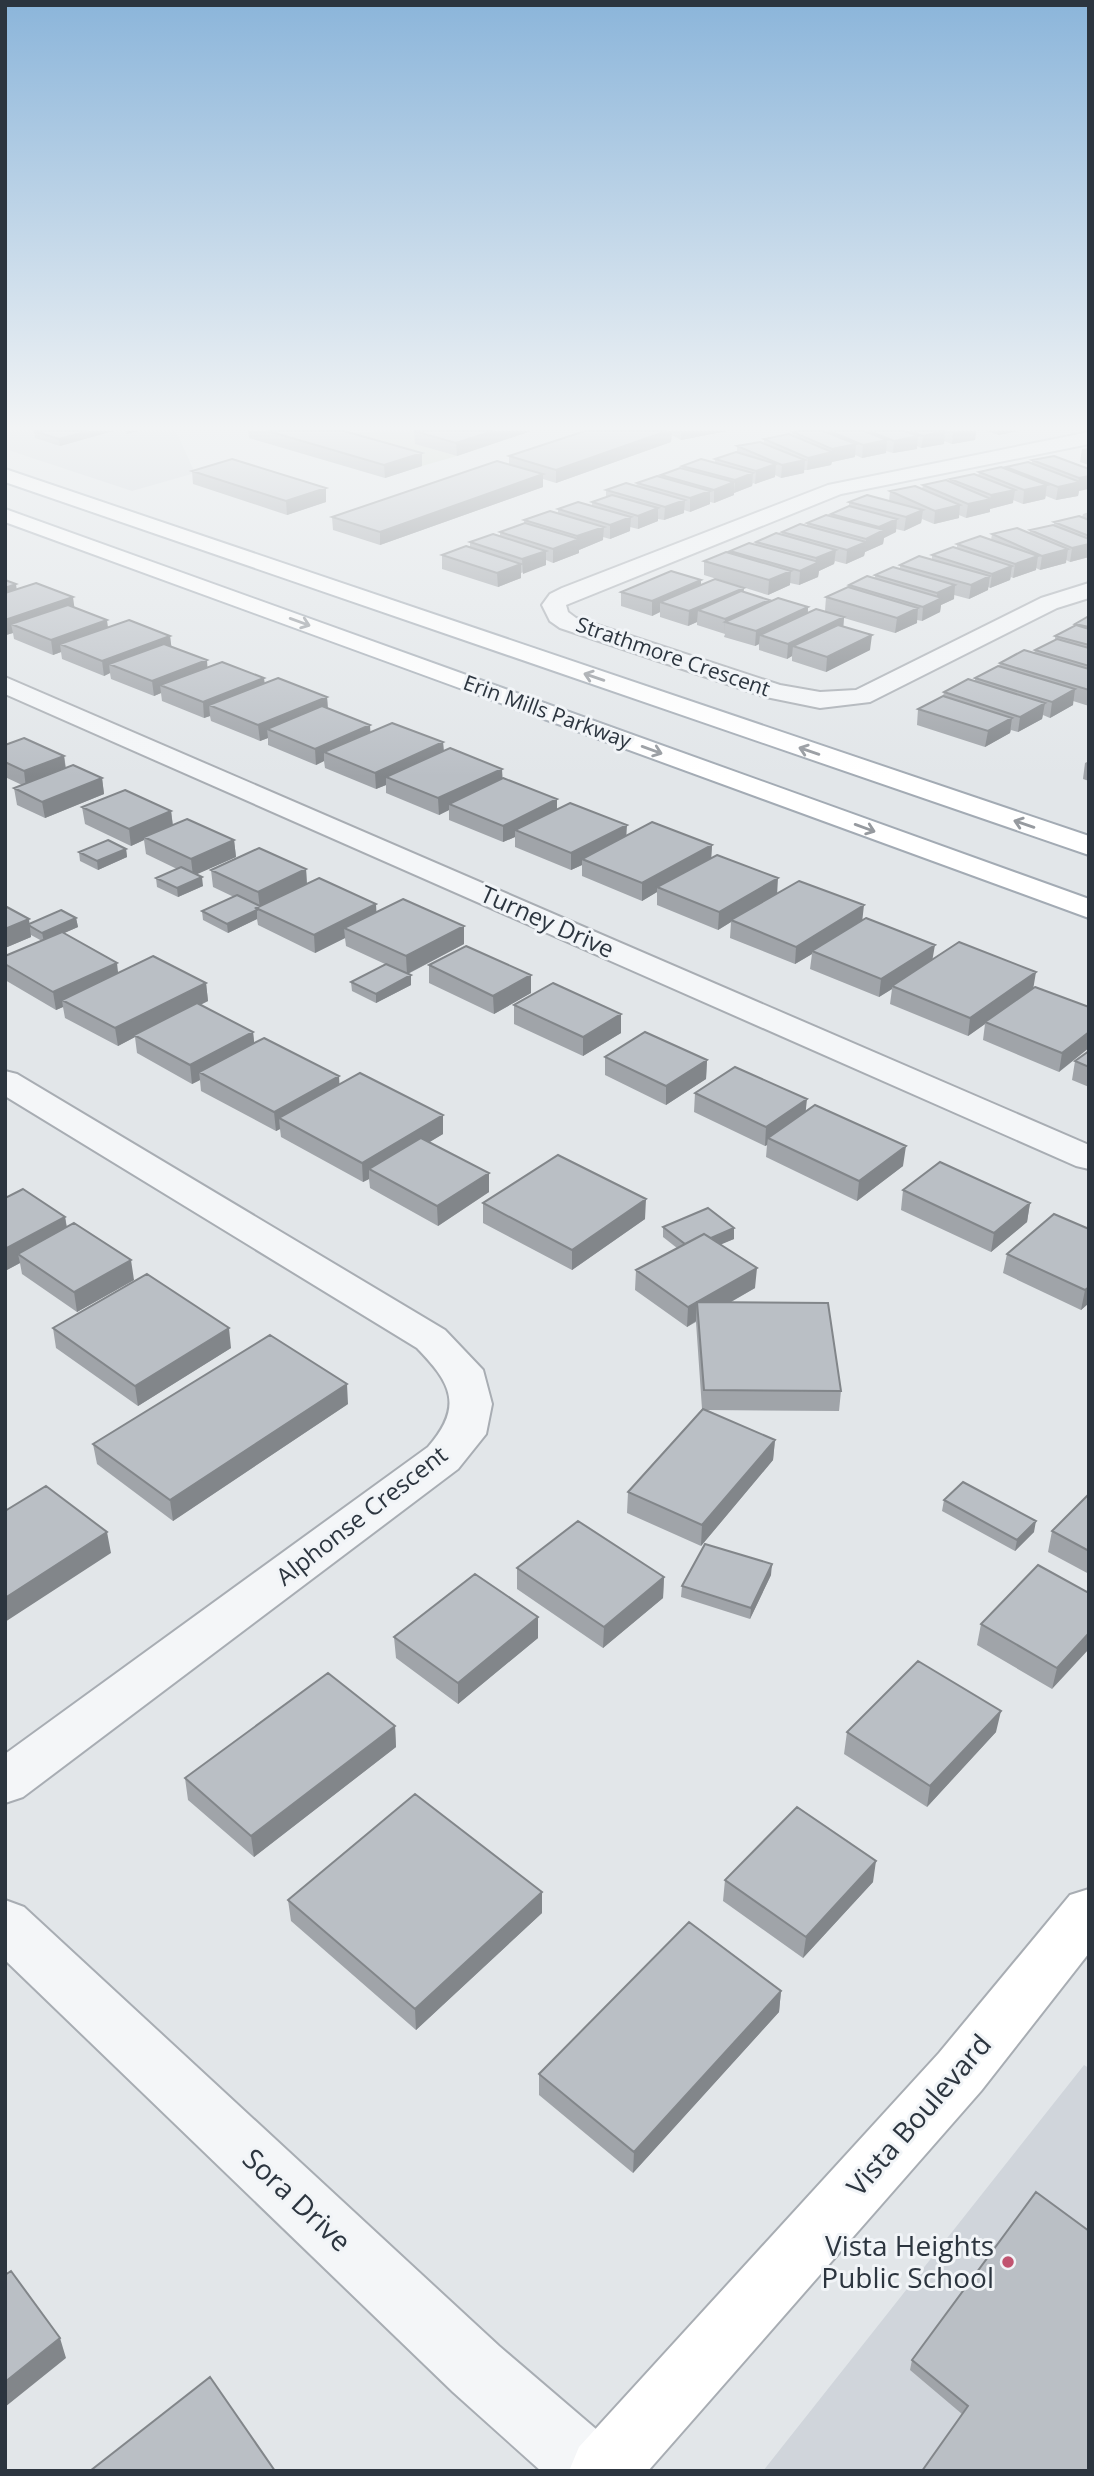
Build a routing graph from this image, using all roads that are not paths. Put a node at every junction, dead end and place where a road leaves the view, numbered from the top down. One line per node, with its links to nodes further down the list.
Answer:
1 (92, 547): 7 (main road, Erin Mills Parkway, one-way to 7)
2 (214, 547): 6 (main road, Erin Mills Parkway, one-way to 2)
3 (688, 547): 4 (street, Strathmore Crescent)
4 (1089, 590)
5 (5, 685): 9 (street, Turney Drive)
6 (1089, 846)
7 (1089, 909)
8 (5, 1081): 10 (street, Alphonse Crescent)
9 (1089, 1158)
10 (5, 1782)
11 (1089, 1912): 14 (main road, Vista Boulevard)
12 (5, 1924): 13 (street, Sora Drive)
13 (593, 2471)
14 (603, 2471)

